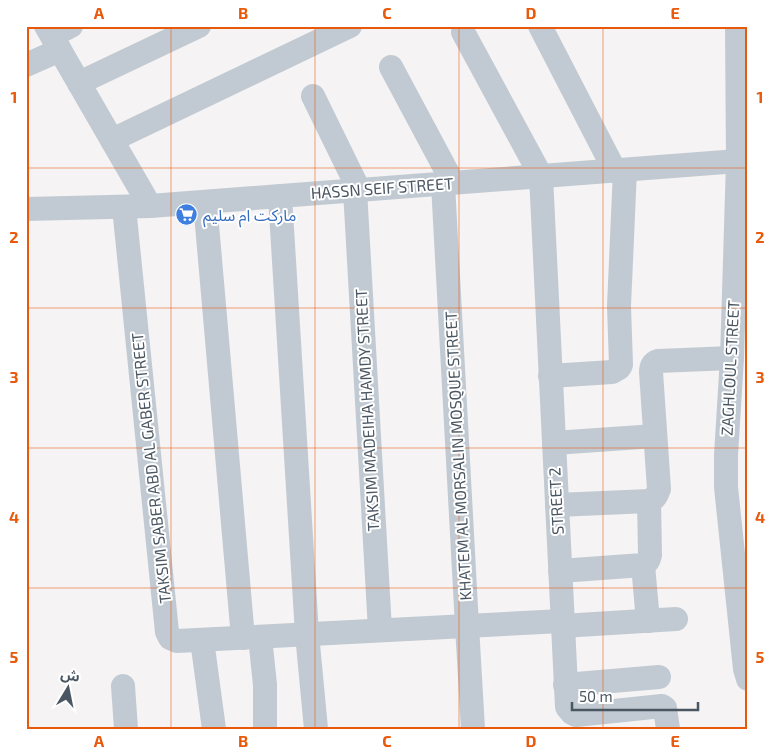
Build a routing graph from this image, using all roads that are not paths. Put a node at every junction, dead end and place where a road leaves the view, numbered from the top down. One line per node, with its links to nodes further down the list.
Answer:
1 (198, 26): 9 (street)
2 (350, 26): 11 (street)
3 (540, 26): 13 (street)
4 (737, 26): 12 (street, ZAGHLOUL STREET)
5 (463, 32): 14 (street)
6 (57, 35): 7 (street); 9 (street)
7 (26, 65)
8 (391, 67): 15 (street)
9 (79, 83): 11 (street)
10 (313, 96): 16 (street)
11 (112, 140): 19 (street)
12 (738, 161): 13 (street, HASSN SEIF STREET); 22 (street, ZAGHLOUL STREET)
13 (620, 170): 14 (street, HASSN SEIF STREET); 23 (street)
14 (541, 176): 15 (street, HASSN SEIF STREET); 23 (street, STREET 2)
15 (448, 183): 16 (street, HASSN SEIF STREET); 33 (street, KHATEM AL MORSALIN MOSQUE STREET)
16 (357, 190): 17 (street, HASSN SEIF STREET); 34 (street, TAKSIM MADEIHA HAMDY STREET)
17 (280, 196): 18 (street, HASSN SEIF STREET); 35 (street)
18 (205, 202): 19 (street, HASSN SEIF STREET); 36 (street)
19 (150, 206): 20 (street, HASSN SEIF STREET)
20 (124, 208): 21 (street, HASSN SEIF STREET); 37 (street, TAKSIM SABER ABD AL GABER STREET)
21 (26, 209)
22 (732, 358): 24 (street); 38 (street, ZAGHLOUL STREET)
23 (550, 376): 25 (street, STREET 2)
24 (655, 436): 25 (street); 26 (street)
25 (554, 443): 27 (street, STREET 2)
26 (649, 501): 27 (street); 28 (street)
27 (557, 505): 29 (street, STREET 2)
28 (643, 565): 29 (street); 31 (street)
29 (560, 571): 32 (street, STREET 2)
30 (676, 619): 31 (street, TAKSIM SABER ABD AL GABER STREET)
31 (648, 621): 32 (street, TAKSIM SABER ABD AL GABER STREET)
32 (562, 624): 33 (street, TAKSIM SABER ABD AL GABER STREET); 41 (street, STREET 2)
33 (467, 626): 34 (street, TAKSIM SABER ABD AL GABER STREET); 46 (street, KHATEM AL MORSALIN MOSQUE STREET)
34 (380, 630): 35 (street, TAKSIM SABER ABD AL GABER STREET)
35 (307, 634): 36 (street, TAKSIM SABER ABD AL GABER STREET); 45 (street)
36 (252, 637): 37 (street, TAKSIM SABER ABD AL GABER STREET); 44 (street)
37 (202, 640): 43 (street)
38 (747, 672)
39 (658, 677): 41 (street)
40 (123, 686): 42 (street)
41 (565, 686): 47 (street, STREET 2)
42 (126, 729)
43 (214, 729)
44 (265, 729)
45 (316, 729)
46 (474, 729)
47 (668, 729)

